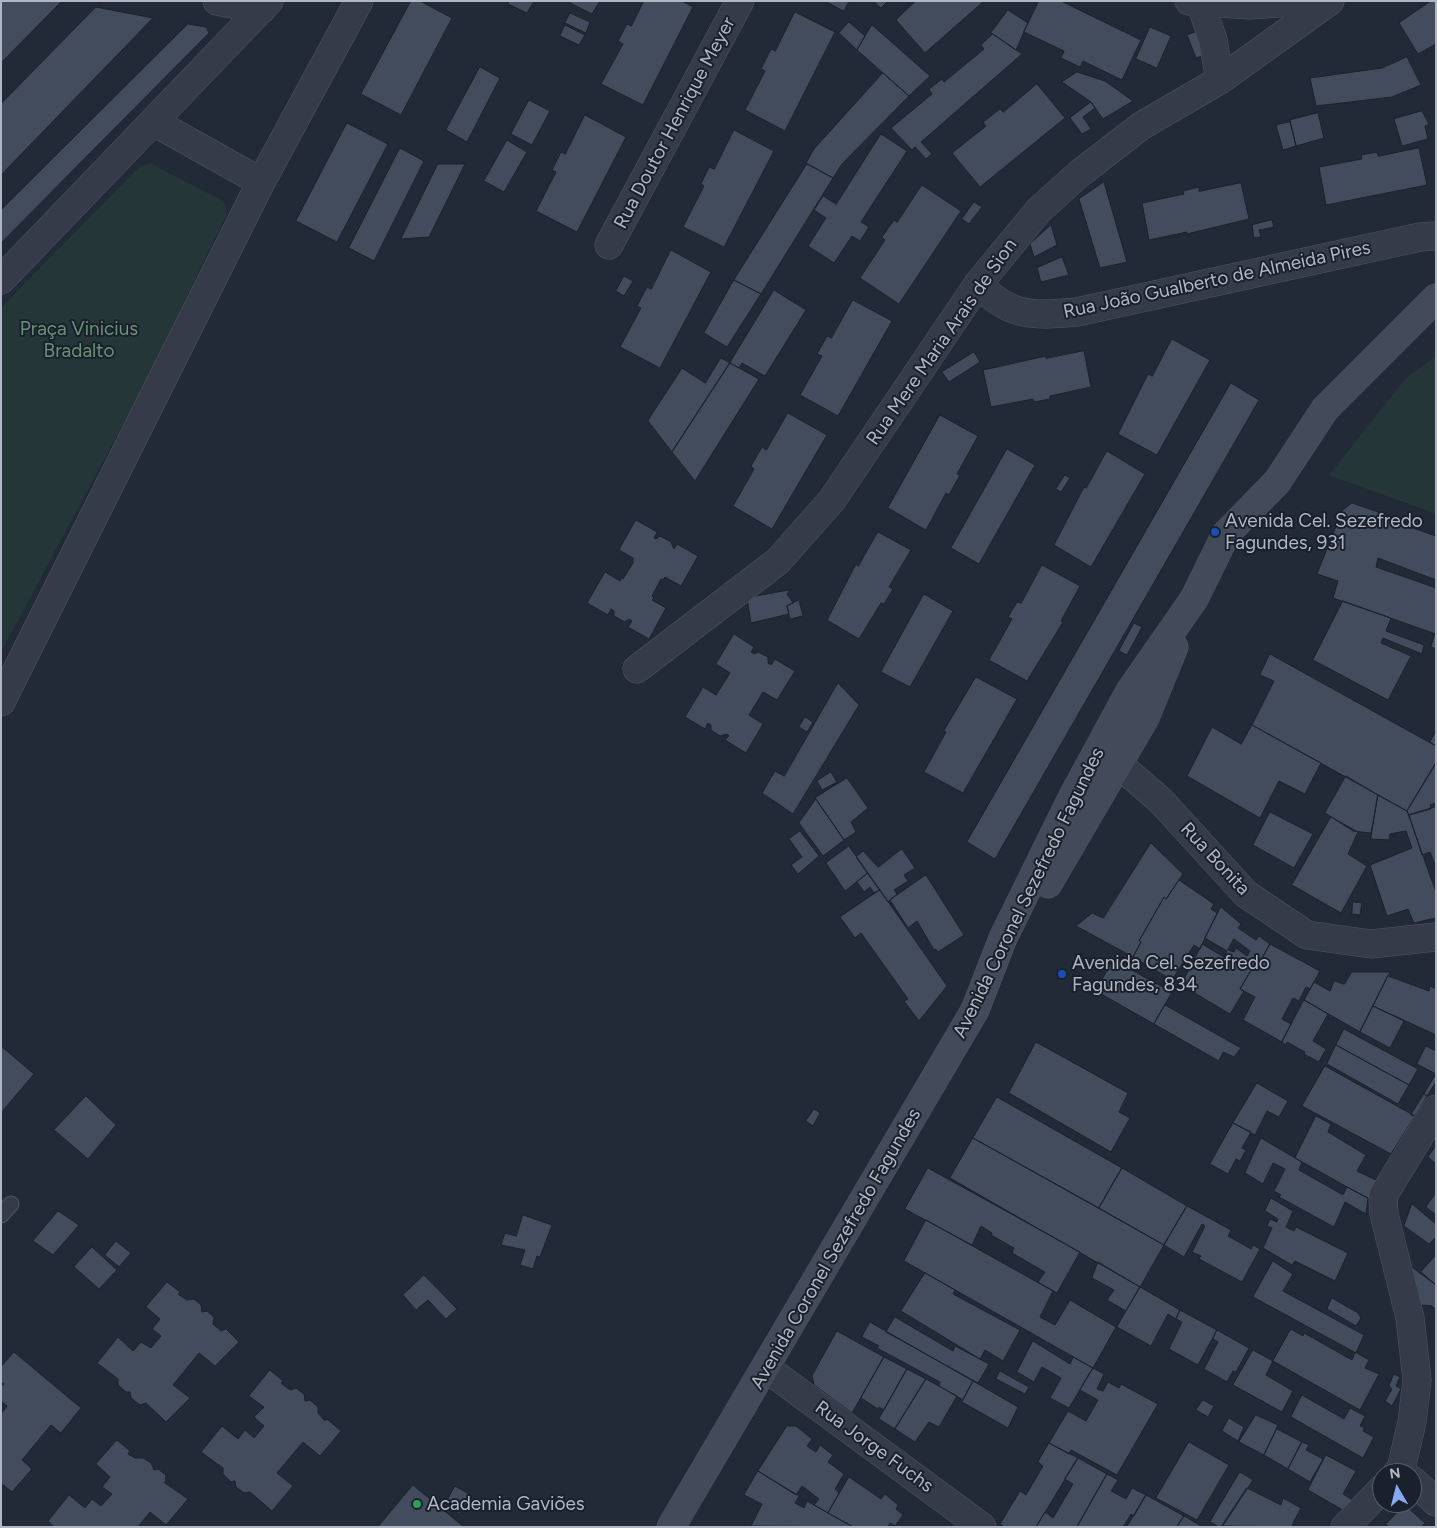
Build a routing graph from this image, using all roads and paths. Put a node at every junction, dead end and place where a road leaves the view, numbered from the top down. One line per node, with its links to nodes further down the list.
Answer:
1 (217, 1): 7 (street)
2 (359, 1): 10 (street)
3 (740, 1): 12 (street, Rua Doutor Henrique Meyer)
4 (1307, 1): 6 (street)
5 (1330, 1): 8 (street, Rua Mere Maria Arais de Sion)
6 (1195, 2): 8 (street)
7 (265, 6): 9 (street)
8 (1220, 80): 14 (street, Rua Mere Maria Arais de Sion)
9 (154, 122): 10 (street); 13 (street)
10 (261, 182): 17 (street)
11 (1436, 236): 14 (street, Rua João Gualberto de Almeida Pires)
12 (610, 245)
13 (1, 280)
14 (978, 284): 16 (street, Rua Mere Maria Arais de Sion)
15 (1436, 298): 18 (main road, Avenida Coronel Sezefredo Fagundes)
16 (637, 669)
17 (1, 702)
18 (1109, 756): 19 (street, Rua Bonita); 21 (main road, Avenida Coronel Sezefredo Fagundes)
19 (1436, 937)
20 (1436, 1109): 22 (street)
21 (766, 1368): 26 (main road, Avenida Coronel Sezefredo Fagundes); 27 (street, Rua Jorge Fuchs)
22 (1406, 1463)
23 (1422, 1490): 25 (street)
24 (1372, 1499): 28 (street)
25 (1436, 1502)
26 (671, 1527)
27 (982, 1527)
28 (1345, 1527)

